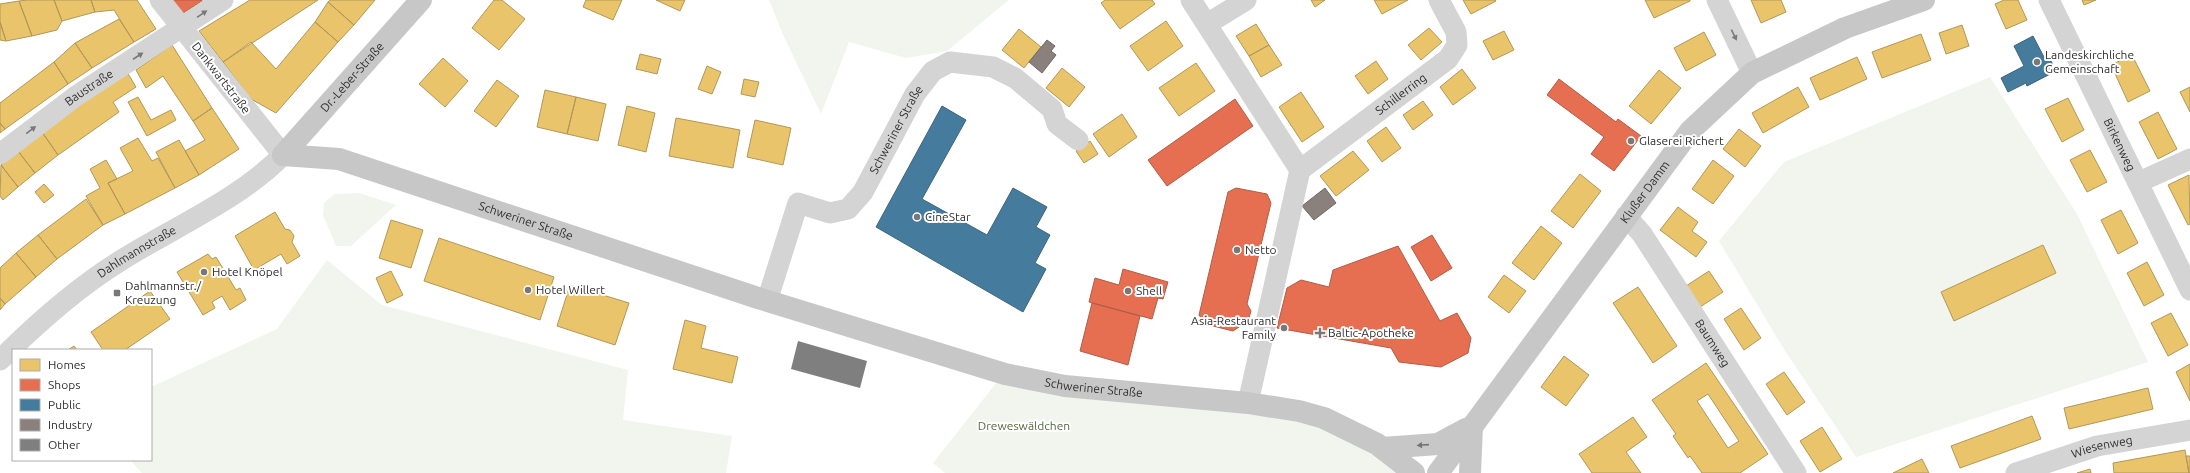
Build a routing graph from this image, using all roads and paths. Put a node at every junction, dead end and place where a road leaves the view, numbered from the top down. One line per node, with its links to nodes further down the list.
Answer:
1 (160, 0): 11 (street, Dankwartstraße)
2 (223, 0): 11 (street, Baustraße, one-way to 2)
3 (421, 0): 15 (main road, Dr.-Leber-Straße)
4 (1191, 0): 10 (street)
5 (1246, 0): 10 (street)
6 (1438, 0): 17 (street, Schillerring)
7 (1717, 0): 12 (street, one-way to 12)
8 (1924, 0): 12 (main road, Klußer Damm)
9 (2049, 0): 18 (street, Birkenweg)
10 (1207, 24): 17 (street)
11 (182, 28): 14 (street, Baustraße, one-way to 11); 15 (street, Dankwartstraße)
12 (1752, 73): 19 (main road, Klußer Damm)
13 (1078, 140): 21 (street, Schweriner Straße)
14 (0, 154)
15 (283, 155): 21 (main road, Schweriner Straße); 22 (street, Dahlmannstraße)
16 (2190, 160): 18 (street)
17 (1300, 170): 23 (street)
18 (2139, 182): 20 (street, Birkenweg)
19 (1626, 216): 24 (main road, Klußer Damm); 30 (street, Baumweg)
20 (2190, 290)
21 (767, 301): 23 (main road, Schweriner Straße)
22 (0, 360)
23 (1248, 403): 26 (main road, Schweriner Straße)
24 (1472, 426): 26 (main road, one-way to 26); 28 (main road, Klußer Damm); 29 (main road)
25 (2190, 430): 31 (street, Wiesenweg)
26 (1382, 448): 27 (main road, Schweriner Straße)
27 (1414, 473)
28 (1438, 473)
29 (1470, 473)
30 (1796, 473)
31 (2016, 473)

